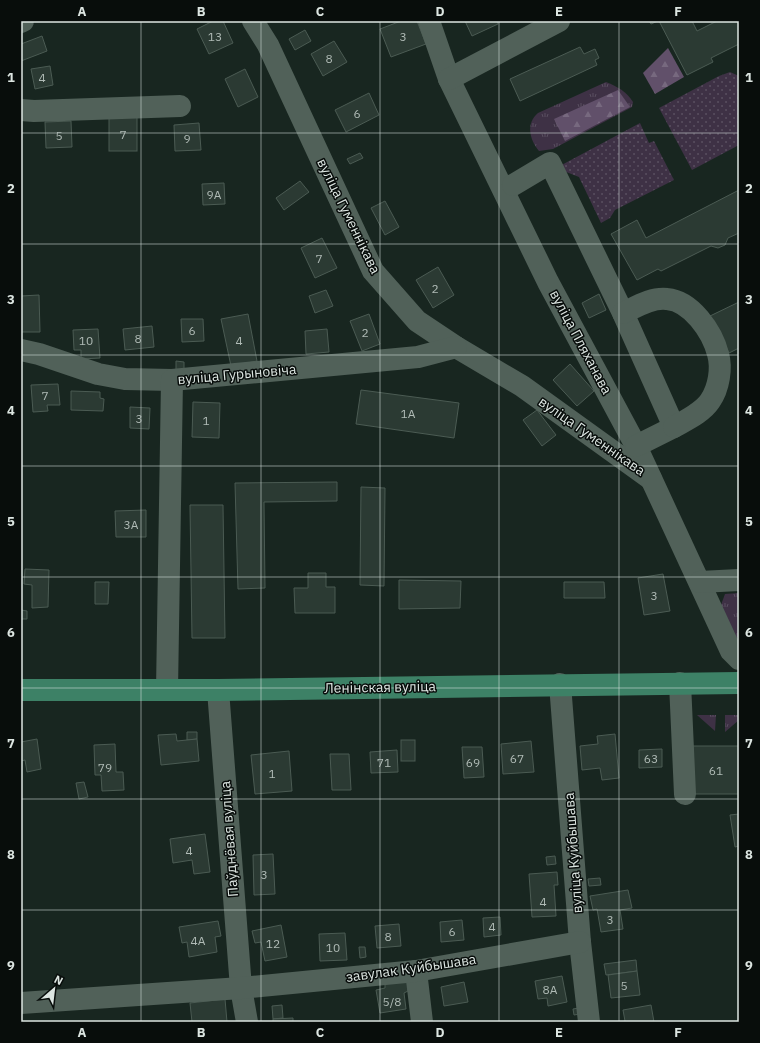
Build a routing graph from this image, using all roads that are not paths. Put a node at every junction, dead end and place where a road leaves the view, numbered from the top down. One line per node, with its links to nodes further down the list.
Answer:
1 (253, 21): 9 (street, вуліца Гуменнікава)
2 (429, 21): 4 (street, вуліца Пляханава)
3 (559, 21): 4 (street)
4 (449, 79): 13 (street, вуліца Пляханава)
5 (180, 106): 6 (street)
6 (21, 110)
7 (513, 185): 8 (street)
8 (623, 312): 12 (street); 12 (street)
9 (456, 347): 11 (street, вуліца Гурыновіча); 14 (street, вуліца Гуменнікава)
10 (21, 350): 11 (street, вуліца Гурыновіча)
11 (172, 380): 22 (street)
12 (674, 427): 13 (street)
13 (636, 446): 14 (street, вуліца Пляханава)
14 (652, 479): 16 (street, вуліца Пляханава)
15 (739, 580): 16 (street)
16 (700, 582): 17 (street, вуліца Пляханава)
17 (739, 659)
18 (680, 683): 19 (main road, Ленінская вуліца); 20 (main road, Ленінская вуліца); 24 (street)
19 (739, 683)
20 (560, 684): 23 (main road, Ленінская вуліца); 25 (street, вуліца Куйбышава)
21 (21, 690): 22 (main road, Ленінская вуліца)
22 (167, 690): 23 (main road, Ленінская вуліца)
23 (218, 690): 27 (street, Паўднёвая вуліца)
24 (685, 794)
25 (580, 942): 26 (street, завулак Куйбышава); 31 (street, вуліца Куйбышава)
26 (416, 970): 27 (street, завулак Куйбышава); 30 (street)
27 (241, 988): 28 (street); 29 (street, Паўднёвая вуліца)
28 (21, 1003)
29 (247, 1022)
30 (422, 1022)
31 (589, 1022)

